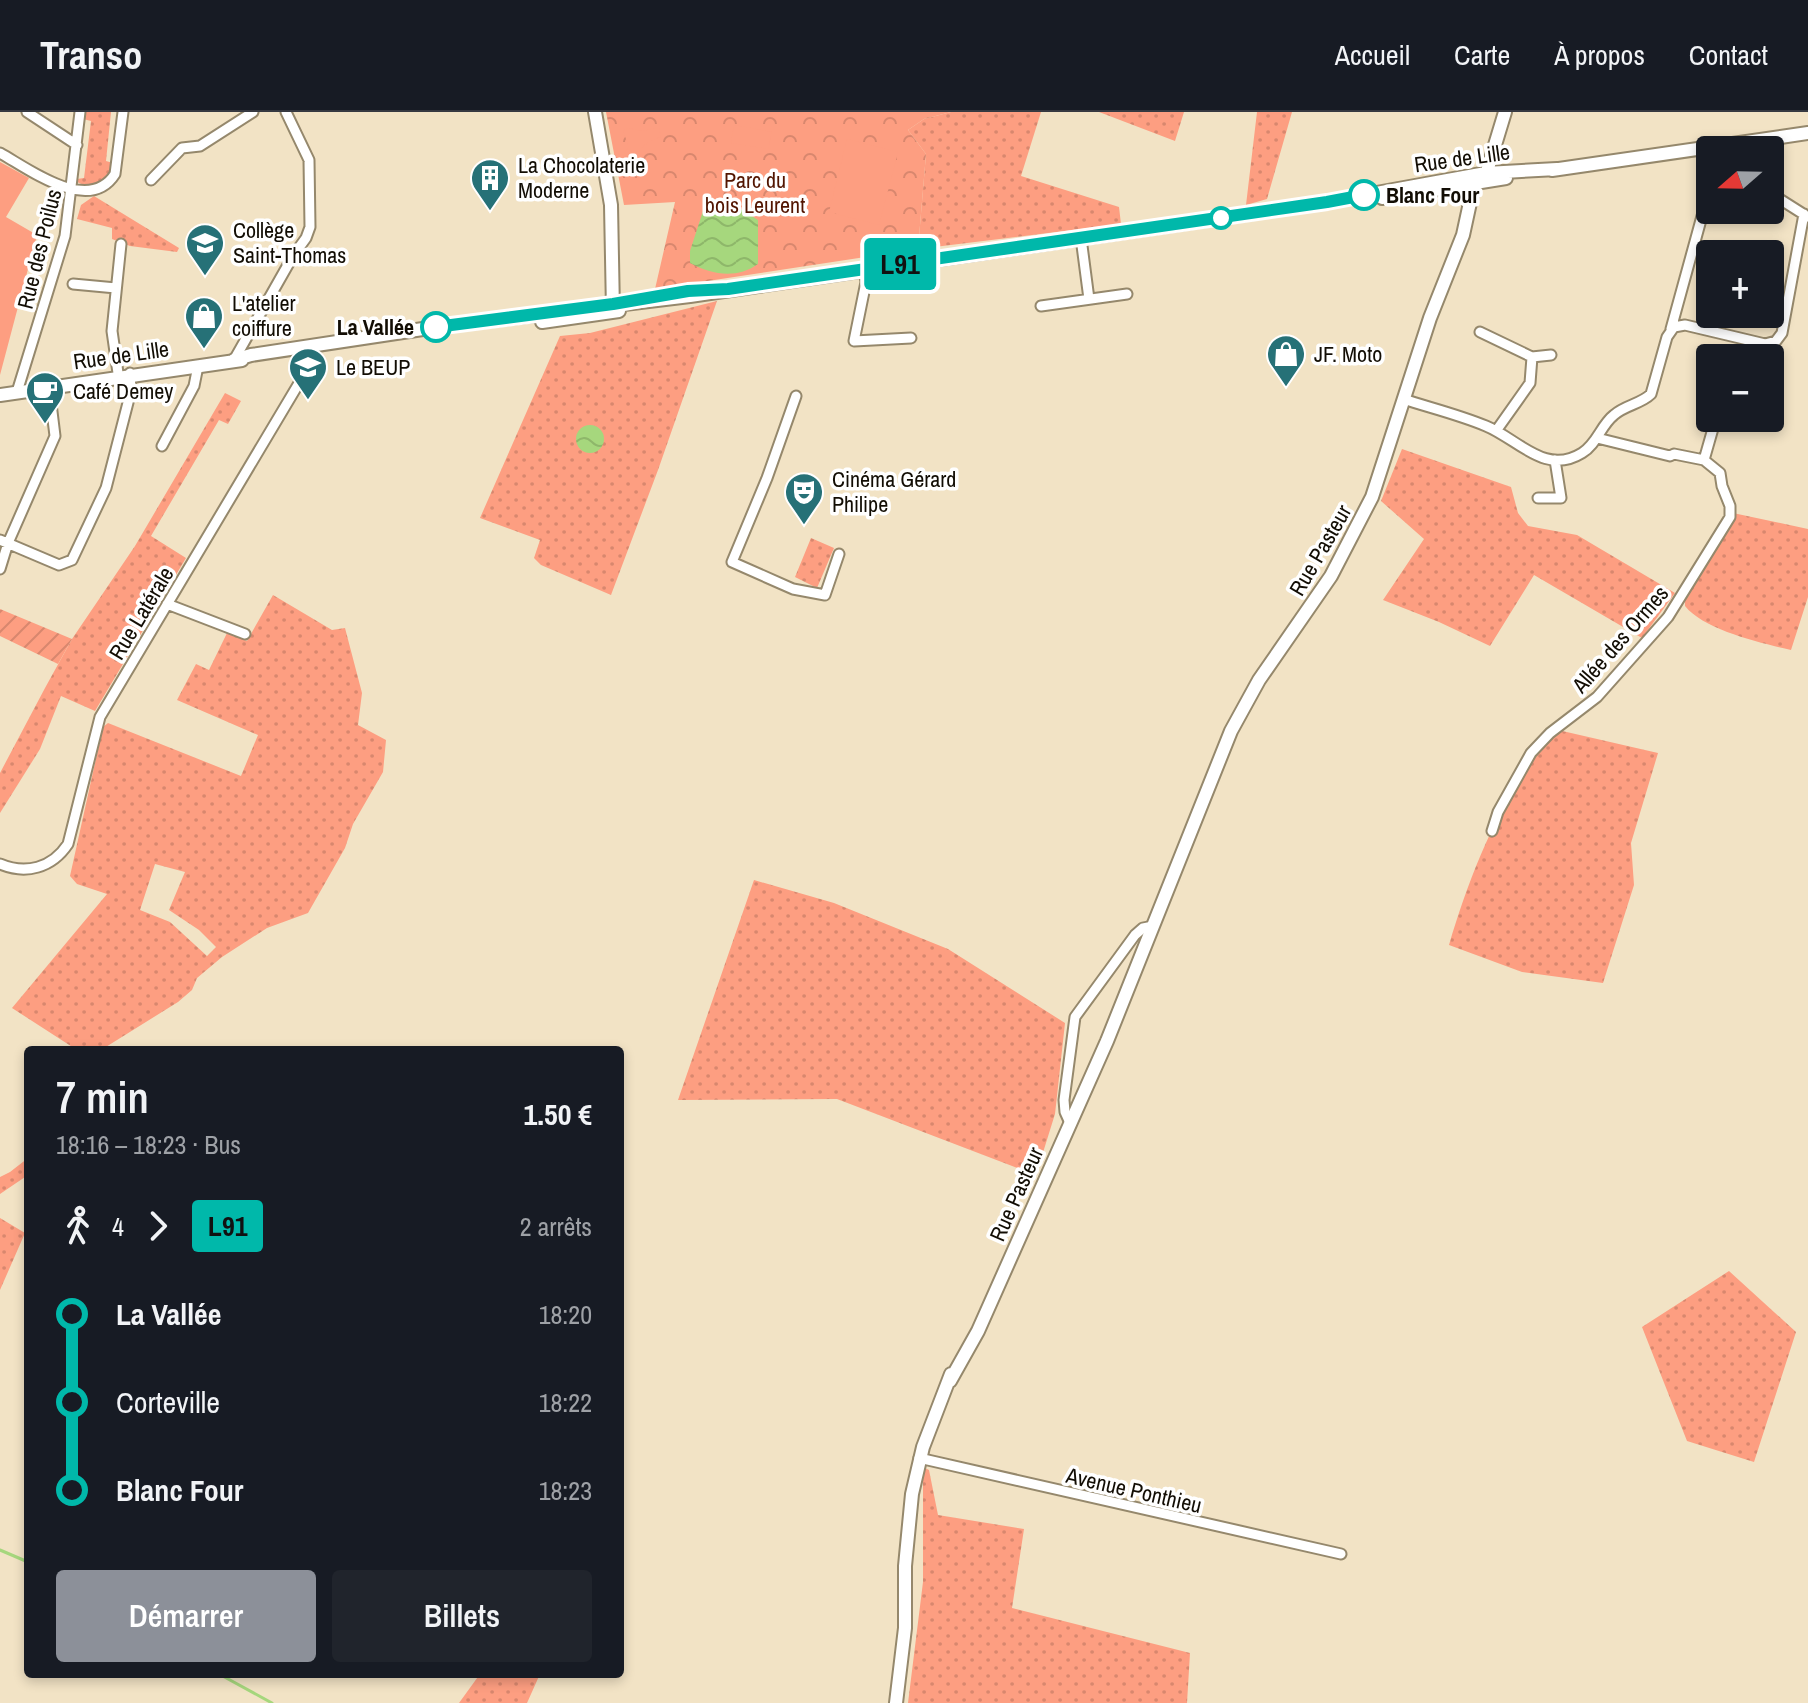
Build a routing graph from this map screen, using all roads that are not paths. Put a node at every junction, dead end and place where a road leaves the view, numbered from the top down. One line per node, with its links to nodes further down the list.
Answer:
1 (27, 112): 12 (street)
2 (80, 112): 12 (street, Rue des Poilus)
3 (123, 112): 17 (street)
4 (231, 112): 9 (street)
5 (253, 112): 9 (street)
6 (286, 112): 36 (street)
7 (1505, 112): 15 (main road, Rue Pasteur)
8 (595, 113): 29 (main road)
9 (238, 122): 16 (street)
10 (1808, 133): 11 (main road, Rue de Lille)
11 (1784, 137)
12 (77, 145): 17 (street, Rue des Poilus)
13 (1696, 151): 15 (main road, Rue de Lille)
14 (0, 153): 17 (street)
15 (1480, 178): 21 (main road, Rue de Lille); 43 (main road, Rue Pasteur)
16 (151, 180)
17 (73, 189): 40 (street, Rue des Poilus)
18 (1784, 202): 19 (street)
19 (1806, 216): 30 (street)
20 (1700, 224): 30 (street)
21 (1081, 238): 23 (main road, Rue de Lille); 27 (street)
22 (121, 244): 25 (street)
23 (864, 270): 29 (main road, Rue de Lille); 32 (street)
24 (73, 284): 25 (street)
25 (116, 288): 38 (street)
26 (1127, 294): 27 (street)
27 (1089, 299): 28 (street)
28 (1041, 306)
29 (613, 308): 33 (main road, Rue de Lille)
30 (1671, 329): 46 (street)
31 (1480, 332): 35 (street)
32 (911, 338)
33 (310, 349): 36 (main road, Rue de Lille); 54 (street, Rue Latérale)
34 (1551, 355): 35 (street)
35 (1532, 357): 44 (street)
36 (234, 360): 37 (main road, Rue de Lille)
37 (198, 366): 38 (main road, Rue de Lille); 47 (street)
38 (125, 376): 39 (main road, Rue de Lille); 51 (street)
39 (49, 387): 40 (main road, Rue de Lille); 51 (street)
40 (17, 392): 41 (main road, Rue de Lille)
41 (0, 395)
42 (796, 396): 52 (street)
43 (1403, 399): 44 (street); 58 (main road, Rue Pasteur)
44 (1496, 431): 48 (street)
45 (1712, 432): 49 (street)
46 (1597, 438): 48 (street); 49 (street)
47 (162, 446)
48 (1555, 460): 50 (street)
49 (1704, 460): 56 (street, Allée des Ormes)
50 (1538, 498)
51 (4, 541): 53 (street)
52 (839, 554)
53 (0, 569)
54 (167, 604): 55 (street); 57 (street, Rue Latérale)
55 (245, 634)
56 (1492, 831)
57 (0, 864)
58 (1153, 926): 59 (main road, Rue Pasteur); 59 (street, Rue Pasteur)
59 (1070, 1123): 60 (main road, Rue Pasteur)
60 (919, 1458): 61 (street, Avenue Ponthieu); 62 (main road, Rue Pasteur)
61 (1341, 1554)
62 (896, 1703)

